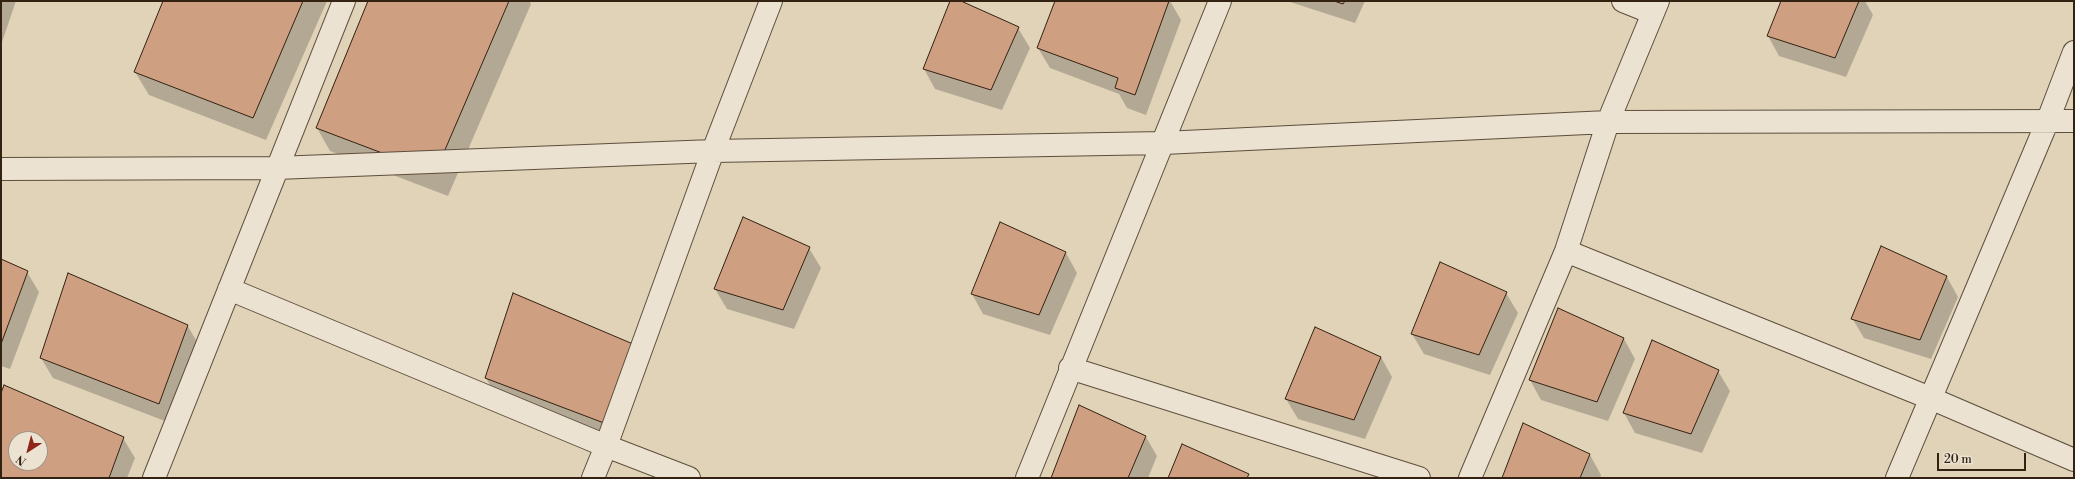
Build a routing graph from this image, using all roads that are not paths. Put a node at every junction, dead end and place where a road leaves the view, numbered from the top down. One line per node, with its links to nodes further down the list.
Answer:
1 (344, 1): 12 (street)
2 (771, 1): 11 (street)
3 (1220, 1): 10 (street)
4 (1624, 1): 5 (street)
5 (1655, 7): 9 (street)
6 (2074, 52): 7 (street)
7 (2048, 120): 8 (street); 9 (street); 17 (street)
8 (2074, 121)
9 (1608, 122): 10 (street); 14 (street)
10 (1163, 143): 11 (street); 16 (street)
11 (713, 151): 12 (street); 18 (street)
12 (276, 168): 13 (street); 15 (street)
13 (1, 169)
14 (1566, 251): 17 (street); 25 (street)
15 (228, 289): 18 (street); 20 (street)
16 (1070, 368): 23 (street); 24 (street)
17 (1930, 398): 19 (street); 26 (street)
18 (606, 446): 21 (street); 22 (street)
19 (2074, 460)
20 (154, 478)
21 (592, 478)
22 (689, 478)
23 (1027, 478)
24 (1418, 478)
25 (1470, 478)
26 (1897, 478)

